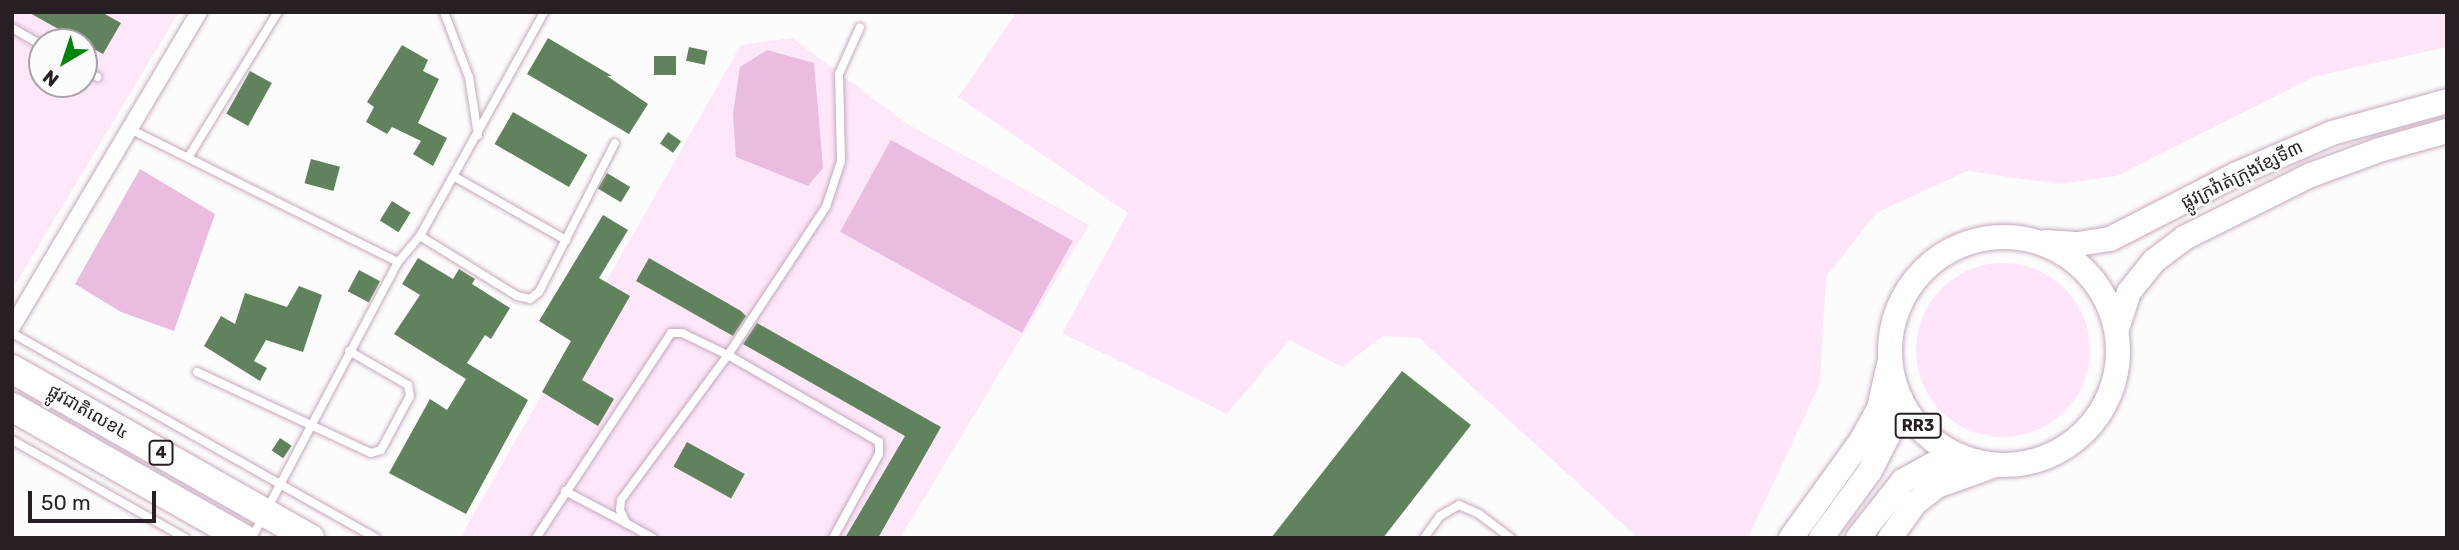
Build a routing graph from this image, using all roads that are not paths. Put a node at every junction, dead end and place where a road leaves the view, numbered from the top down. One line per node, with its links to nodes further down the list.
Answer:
1 (199, 12): 9 (street)
2 (278, 12): 13 (lane)
3 (444, 12): 11 (lane)
4 (544, 12): 11 (lane)
5 (860, 27): 23 (lane)
6 (12, 28): 7 (lane)
7 (28, 37)
8 (2447, 101): 17 (main road, ផ្លូវក្រវ៉ាត់ក្រុងខ្សែទី៣ / RR3)
9 (130, 129): 13 (lane); 19 (street)
10 (2447, 131): 20 (main road, ផ្លូវក្រវ៉ាត់ក្រុងខ្សែទី៣ / RR3)
11 (478, 135): 14 (lane)
12 (615, 143): 16 (lane)
13 (189, 156): 18 (lane)
14 (455, 177): 15 (lane); 16 (lane)
15 (420, 236): 16 (lane); 18 (lane)
16 (566, 240)
17 (2038, 241): 20 (main road, RR3); 24 (main road, RR3)
18 (398, 262): 22 (lane)
19 (12, 327)
20 (2117, 329): 32 (main road, RR3)
21 (12, 332): 33 (lane)
22 (349, 351): 29 (lane); 29 (lane)
23 (728, 355): 34 (lane); 36 (lane); 44 (lane)
24 (1889, 363): 27 (main road, RR3); 47 (main road)
25 (12, 369): 35 (highway, ផ្លូវជាតិលេខ៤ / 4)
26 (197, 372): 29 (lane)
27 (1900, 398): 31 (main road, RR3); 48 (main road, RR3)
28 (12, 407): 39 (highway, ផ្លូវជាតិលេខ៤ / 4)
29 (310, 426): 33 (lane)
30 (13, 443): 38 (lane)
31 (1961, 457): 32 (main road, RR3); 49 (main road, RR3)
32 (1995, 465): 50 (main road)
33 (280, 484): 35 (lane); 41 (lane)
34 (565, 491): 36 (lane); 42 (lane)
35 (265, 512): 37 (highway, ផ្លូវជាតិលេខ៤ / 4); 40 (lane)
36 (626, 523): 43 (lane)
37 (302, 536)
38 (185, 538)
39 (243, 538)
40 (251, 538)
41 (376, 538)
42 (536, 538)
43 (653, 538)
44 (833, 538)
45 (1423, 538): 46 (lane)
46 (1511, 538)
47 (1791, 538)
48 (1821, 538)
49 (1858, 538)
50 (1890, 538)

